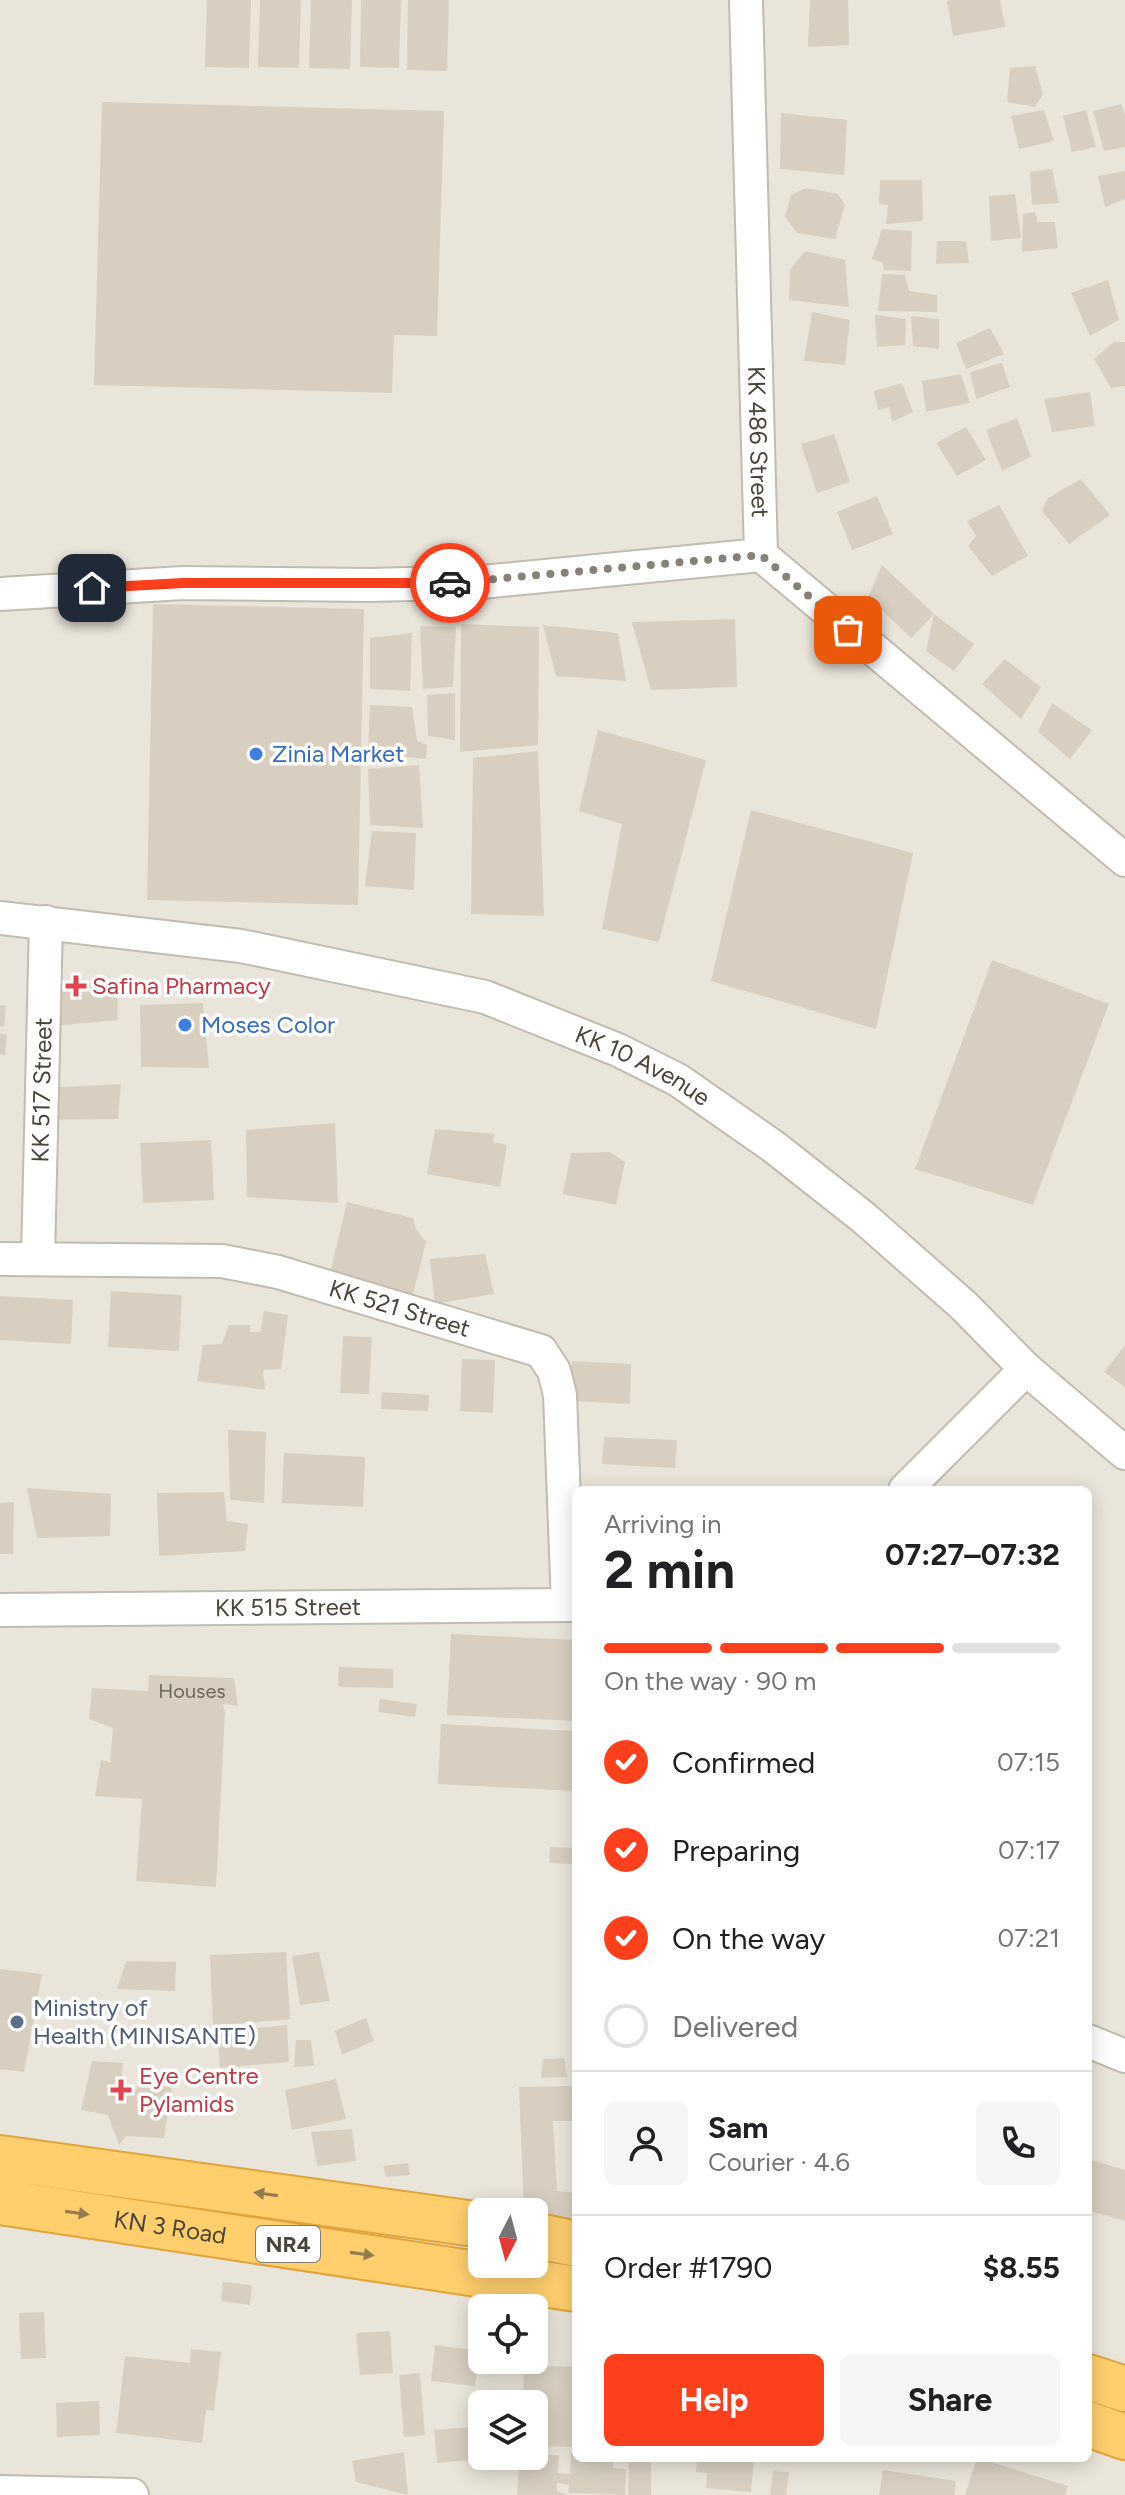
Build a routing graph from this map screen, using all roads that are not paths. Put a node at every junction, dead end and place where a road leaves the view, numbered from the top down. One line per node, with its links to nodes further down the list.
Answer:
1 (746, 0): 2 (street, KK 486 Street)
2 (761, 555): 3 (street); 4 (street)
3 (0, 594)
4 (1125, 860)
5 (0, 918): 6 (street, KK 10 Avenue)
6 (46, 922): 7 (street, KK 517 Street); 9 (street, KK 10 Avenue)
7 (38, 1258): 8 (street, KK 521 Street); 12 (street, KK 521 Street)
8 (0, 1259)
9 (1026, 1369): 10 (street, KK 10 Avenue); 11 (street)
10 (1125, 1453)
11 (909, 1486)
12 (572, 1605): 13 (street, KK 515 Street)
13 (0, 1610)
14 (1092, 2043): 15 (street)
15 (1125, 2056)
16 (0, 2158): 18 (highway, KN 3 Road / NR4, one-way to 16)
17 (0, 2202): 21 (highway, KN 3 Road / NR4, one-way to 21)
18 (468, 2223)
19 (548, 2238): 20 (highway)
20 (572, 2243)
21 (572, 2288)
22 (1092, 2378): 23 (highway)
23 (1125, 2389)
24 (1092, 2425): 25 (highway)
25 (1125, 2437)
26 (0, 2492): 27 (street)
27 (132, 2495)

